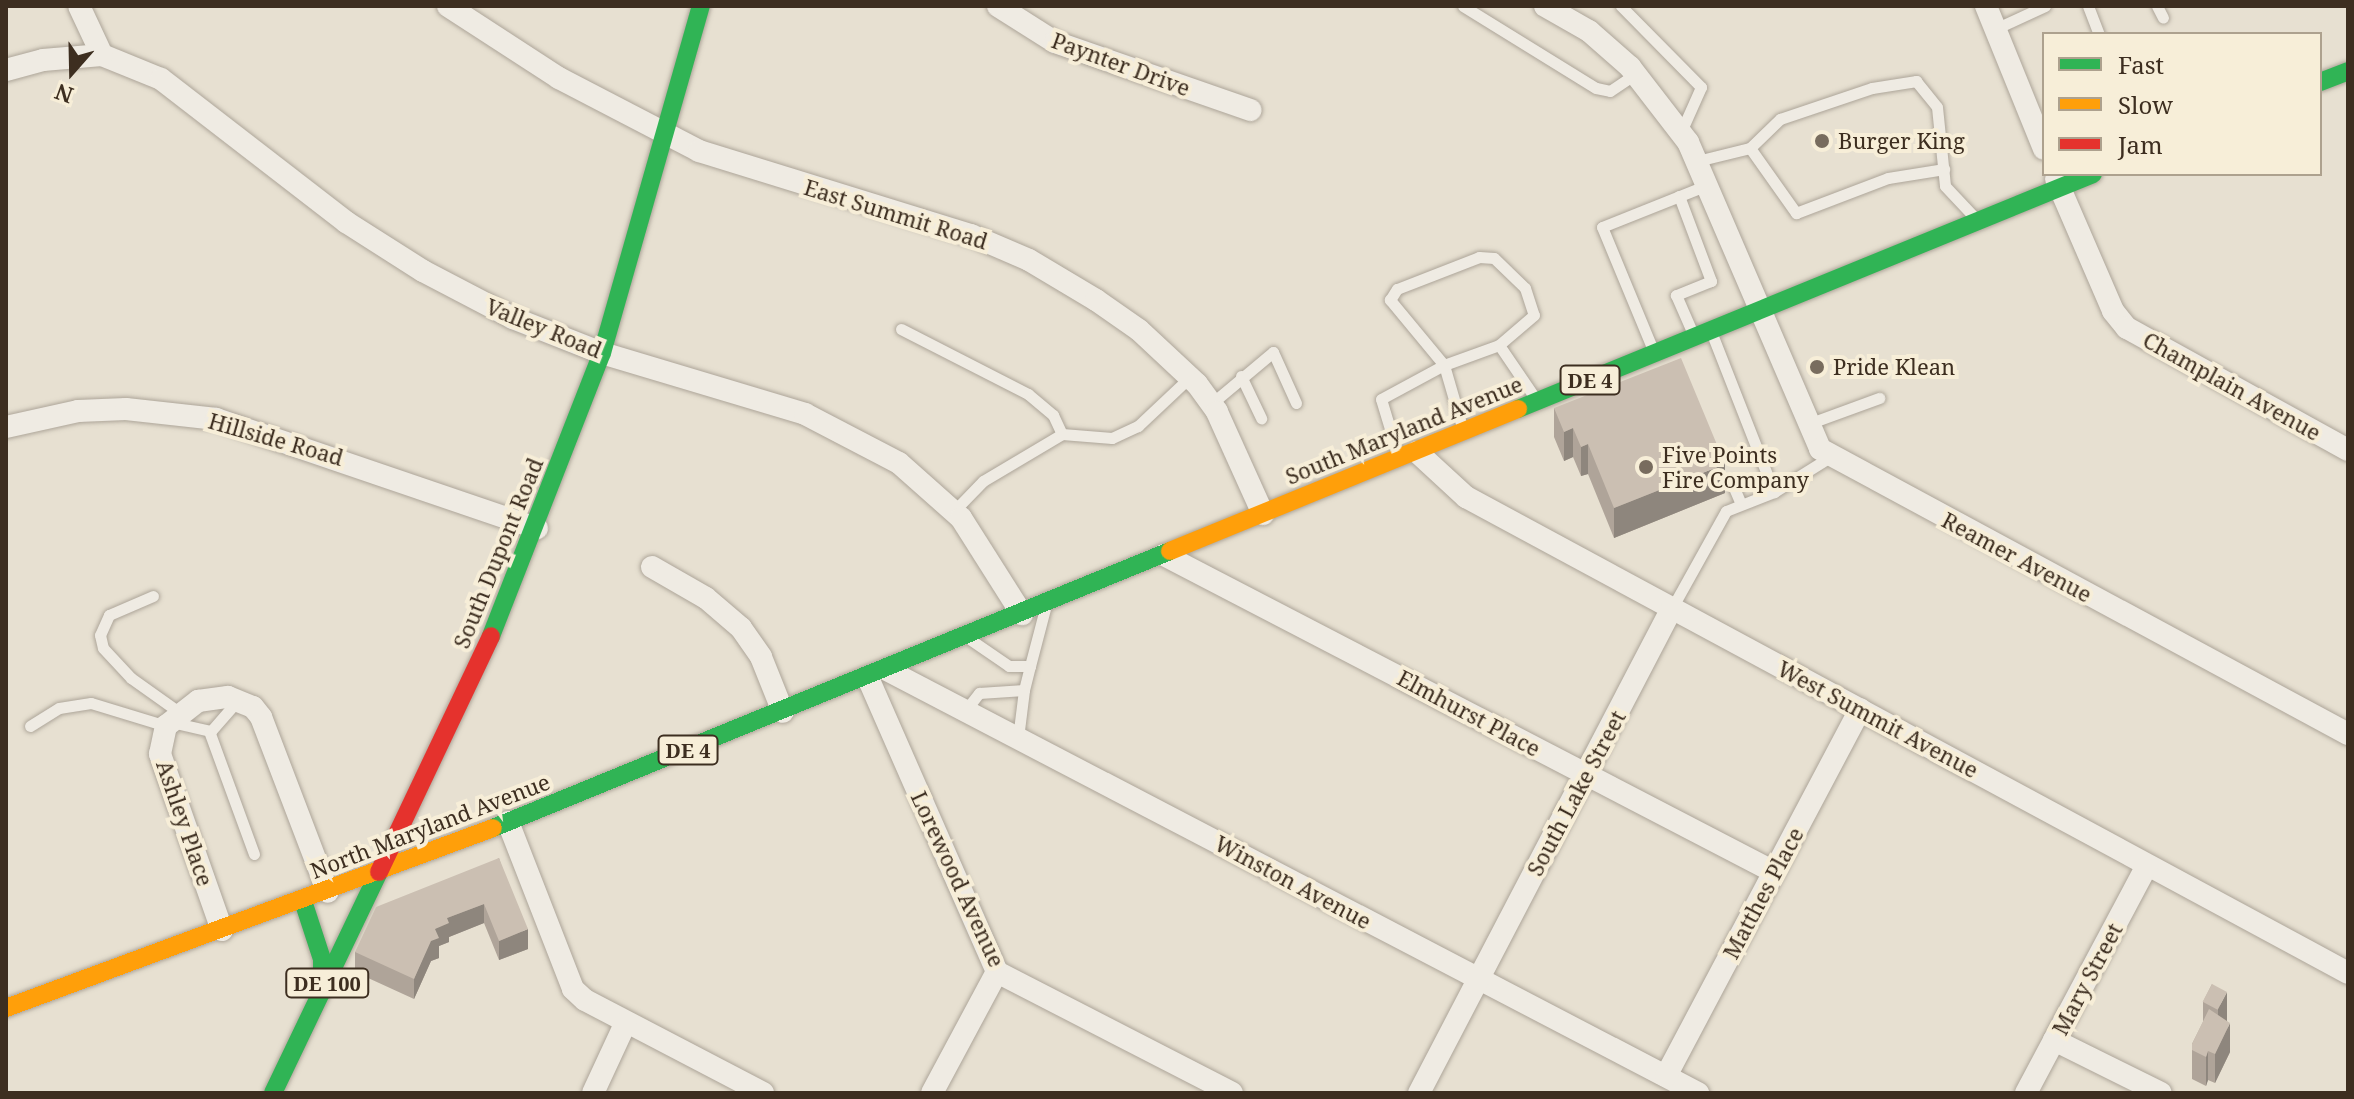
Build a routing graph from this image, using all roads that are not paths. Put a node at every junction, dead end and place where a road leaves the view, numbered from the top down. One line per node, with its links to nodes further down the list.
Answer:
1 (79, 6): 15 (street)
2 (448, 6): 22 (street, East Summit Road)
3 (701, 6): 22 (main road, South Dupont Road)
4 (998, 6): 20 (street, Paynter Drive)
5 (1463, 6): 18 (lane)
6 (1545, 6): 18 (street, Reamer Avenue)
7 (1621, 6): 21 (lane)
8 (1986, 6): 13 (street)
9 (2045, 6): 13 (lane)
10 (2088, 6): 14 (lane)
11 (2157, 6): 12 (lane)
12 (2163, 18)
13 (1995, 29): 23 (street)
14 (2098, 32)
15 (102, 55): 16 (street); 36 (street, Valley Road)
16 (6, 70)
17 (2348, 71): 19 (main road)
18 (1635, 74): 21 (street, Reamer Avenue)
19 (2322, 78)
20 (1250, 110)
21 (1681, 132): 25 (street, Reamer Avenue)
22 (666, 135): 36 (main road, South Dupont Road); 40 (street, East Summit Road)
23 (2042, 144)
24 (1750, 148): 25 (lane); 26 (lane); 26 (lane)
25 (1697, 161): 29 (street, Reamer Avenue)
26 (1944, 169): 31 (lane)
27 (2083, 176): 28 (main road, South Maryland Avenue / DE 4)
28 (2057, 181): 31 (main road, South Maryland Avenue / DE 4); 50 (street, Champlain Avenue)
29 (1708, 185): 30 (lane); 32 (street, Reamer Avenue)
30 (1679, 196): 34 (lane); 37 (lane)
31 (1978, 221): 32 (main road, South Maryland Avenue / DE 4)
32 (1763, 308): 34 (main road, South Maryland Avenue / DE 4); 46 (street, Reamer Avenue)
33 (901, 329): 49 (lane)
34 (1702, 334): 37 (main road, South Maryland Avenue / DE 4); 54 (lane)
35 (1499, 345): 38 (lane); 38 (lane); 42 (lane)
36 (602, 353): 56 (street, Valley Road); 58 (main road, South Dupont Road)
37 (1655, 353): 42 (main road, South Maryland Avenue / DE 4)
38 (1444, 365): 48 (lane); 51 (lane)
39 (1241, 376): 43 (lane); 44 (lane); 45 (lane)
40 (1190, 377): 44 (street, East Summit Road); 49 (lane)
41 (1879, 398): 46 (lane)
42 (1538, 402): 48 (main road, South Maryland Avenue / DE 4)
43 (1296, 403)
44 (1211, 404): 57 (street, East Summit Road)
45 (1261, 418)
46 (1808, 424): 52 (street, Reamer Avenue)
47 (6, 427): 58 (street, Hillside Road)
48 (1464, 432): 51 (main road, South Maryland Avenue / DE 4)
49 (1062, 434): 56 (lane)
50 (2348, 450)
51 (1408, 455): 57 (main road, South Maryland Avenue / DE 4); 63 (street, West Summit Avenue)
52 (1830, 457): 54 (lane); 76 (street, Reamer Avenue)
53 (1732, 483): 55 (lane)
54 (1774, 492): 55 (lane)
55 (1741, 504): 63 (lane)
56 (953, 512): 64 (street, Valley Road)
57 (1263, 514): 59 (main road, South Maryland Avenue / DE 4)
58 (537, 528): 82 (main road, South Dupont Road)
59 (1164, 555): 62 (main road, South Maryland Avenue / DE 4); 78 (street, Elmhurst Place)
60 (652, 567): 72 (street)
61 (153, 596): 73 (lane)
62 (1046, 604): 64 (main road, South Maryland Avenue / DE 4); 66 (lane)
63 (1672, 608): 70 (street, West Summit Avenue); 78 (street, South Lake Street)
64 (1022, 614): 65 (main road, South Maryland Avenue / DE 4)
65 (967, 637): 66 (lane); 67 (main road, South Maryland Avenue / DE 4)
66 (1030, 666): 68 (lane)
67 (877, 674): 71 (street, Winston Avenue); 72 (main road, North Maryland Avenue / DE 4); 87 (street, Lorewood Avenue)
68 (1024, 690): 71 (lane); 77 (lane)
69 (238, 700): 73 (street); 75 (lane); 84 (street)
70 (1860, 709): 81 (street, West Summit Avenue); 83 (street, Matthes Place)
71 (965, 711): 77 (street, Winston Avenue)
72 (783, 712): 79 (main road, North Maryland Avenue / DE 4)
73 (172, 720): 74 (lane); 75 (lane); 86 (street, Ashley Place)
74 (30, 726)
75 (209, 731): 80 (lane)
76 (2348, 734)
77 (1018, 739): 89 (street, Winston Avenue)
78 (1586, 774): 83 (street, Elmhurst Place); 89 (street, South Lake Street)
79 (508, 822): 82 (main road, North Maryland Avenue / DE 4); 92 (street)
80 (254, 854)
81 (2147, 865): 88 (street, West Summit Avenue); 93 (street, Mary Street)
82 (379, 872): 84 (main road, North Maryland Avenue / DE 4); 90 (main road, South Dupont Road / DE 100)
83 (1774, 872): 94 (street, Matthes Place)
84 (328, 892): 85 (main road, North Maryland Avenue / DE 4)
85 (303, 901): 86 (main road, North Maryland Avenue / DE 4); 90 (main road)
86 (222, 930): 91 (main road, North Maryland Avenue / DE 4)
87 (997, 972): 98 (street); 99 (street, Lorewood Avenue)
88 (2348, 973)
89 (1479, 979): 94 (street, Winston Avenue); 100 (street, South Lake Street)
90 (322, 994): 95 (main road, South Dupont Road / DE 100)
91 (6, 1008)
92 (626, 1022): 96 (street); 97 (street)
93 (2054, 1040): 102 (street, Mary Street); 103 (street)
94 (1666, 1076): 101 (street, Winston Avenue)
95 (273, 1093)
96 (593, 1093)
97 (763, 1093)
98 (932, 1093)
99 (1232, 1093)
100 (1419, 1093)
101 (1698, 1093)
102 (2026, 1093)
103 (2161, 1093)

